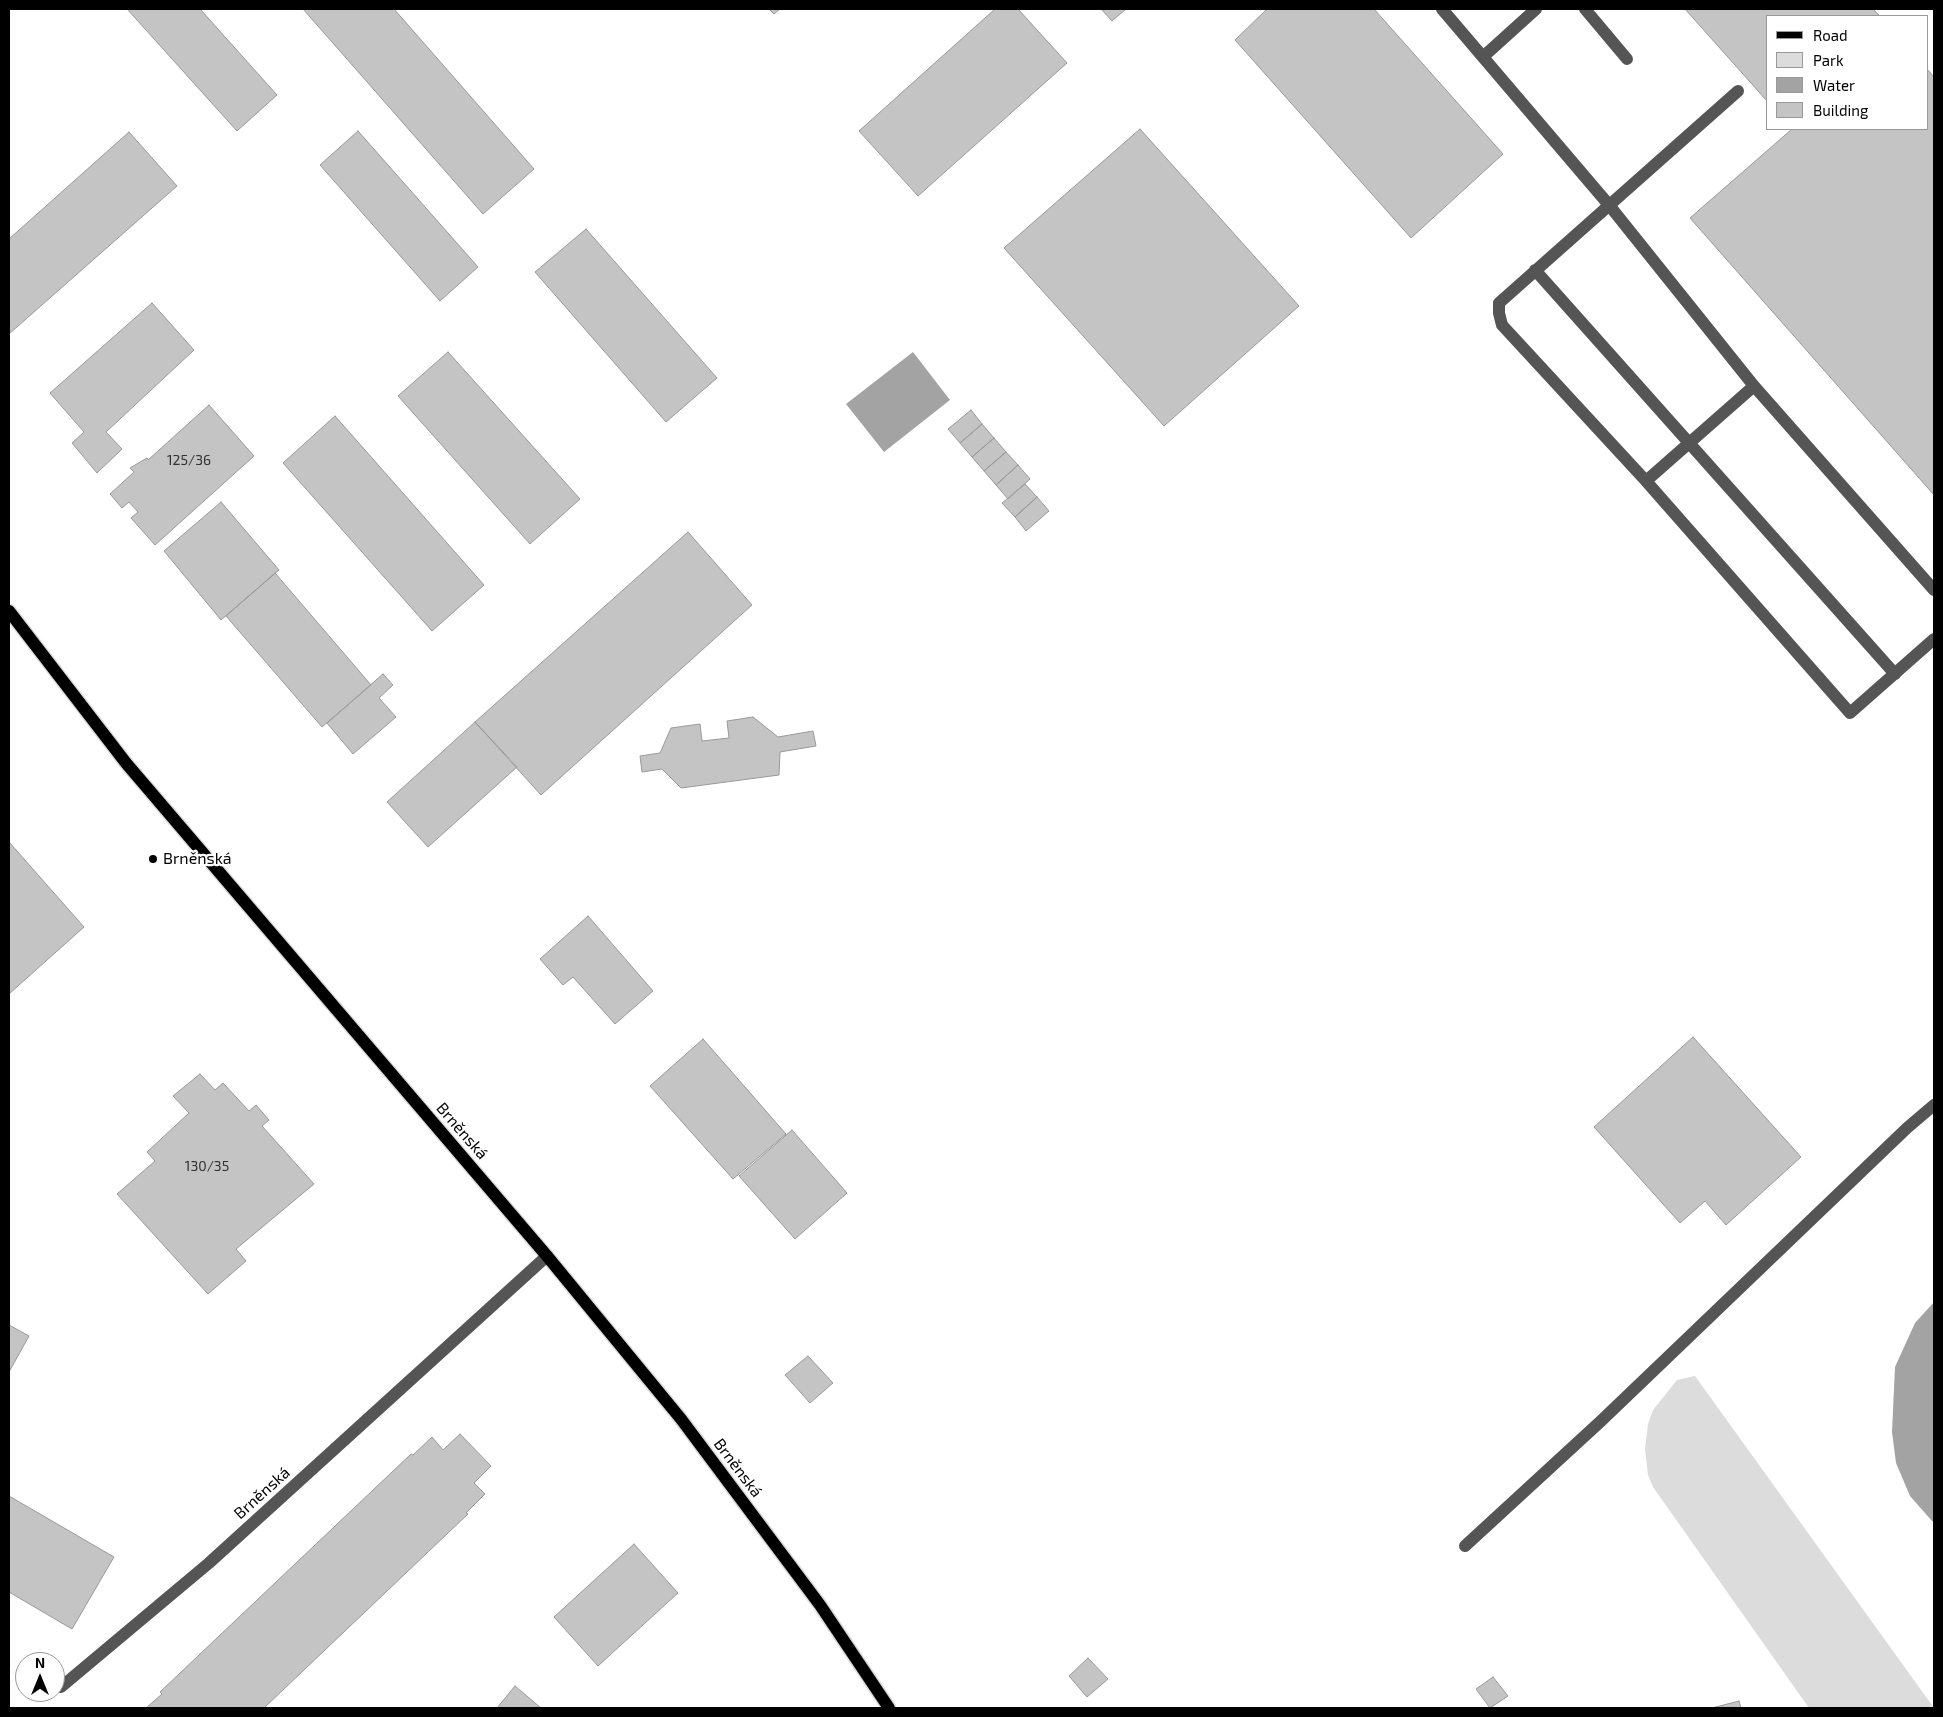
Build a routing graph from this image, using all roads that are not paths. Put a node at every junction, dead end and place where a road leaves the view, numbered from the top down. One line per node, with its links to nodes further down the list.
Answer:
1 (1442, 9): 4 (lane)
2 (1536, 9): 4 (lane)
3 (1585, 9): 5 (lane)
4 (1484, 56): 7 (lane)
5 (1627, 59)
6 (1738, 92): 7 (lane)
7 (1609, 204): 8 (lane); 9 (lane)
8 (1535, 270): 10 (lane); 11 (lane)
9 (1754, 386): 10 (lane); 12 (lane)
10 (1689, 443): 11 (lane); 15 (lane)
11 (1646, 481): 15 (lane)
12 (1934, 590)
13 (9, 611): 17 (main road, Brněnská)
14 (1934, 639): 15 (lane)
15 (1894, 674)
16 (1934, 1105): 18 (lane)
17 (547, 1256): 19 (lane, Brněnská); 20 (main road, Brněnská)
18 (1465, 1546)
19 (65, 1684)
20 (889, 1708)

